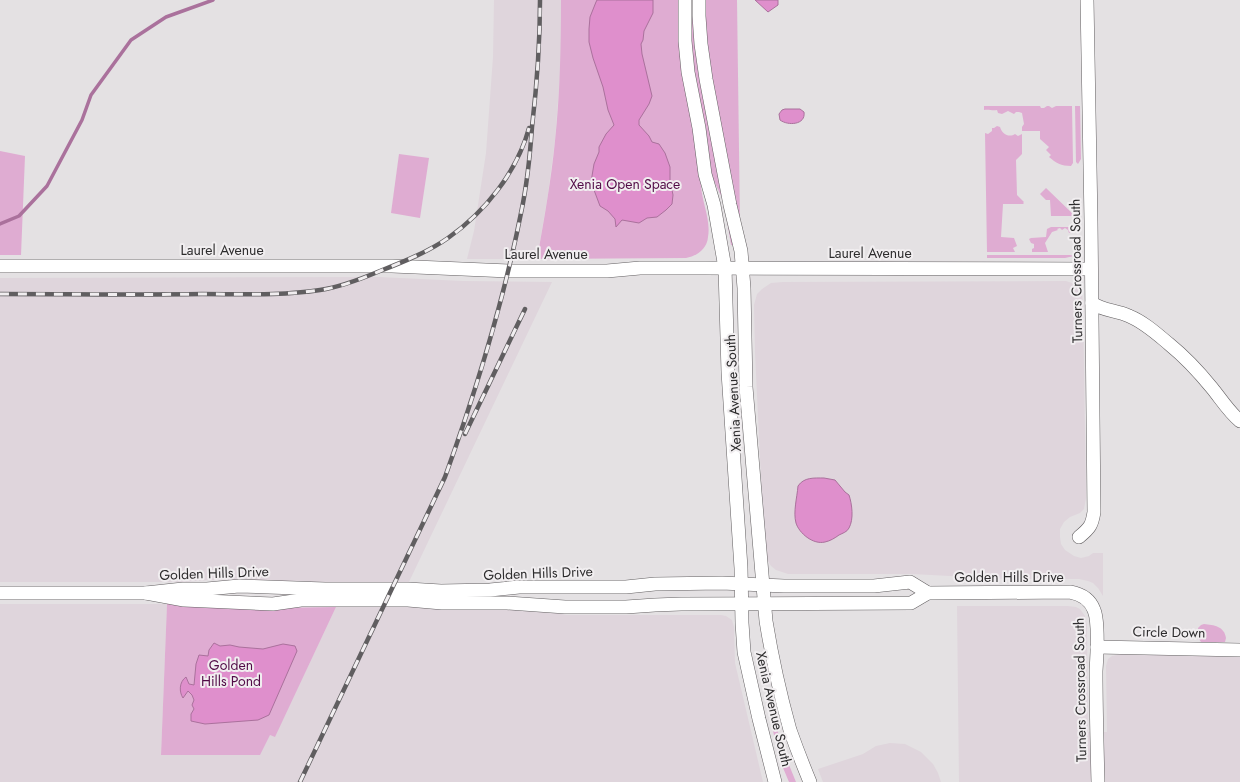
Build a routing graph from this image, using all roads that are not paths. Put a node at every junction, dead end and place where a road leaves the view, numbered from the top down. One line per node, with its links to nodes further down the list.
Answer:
1 (685, 0): 5 (street, Xenia Avenue South)
2 (699, 0): 6 (street, Xenia Avenue South)
3 (1087, 0): 7 (street, Turners Crossroad South)
4 (0, 266): 5 (street, Laurel Avenue)
5 (725, 268): 6 (street, Laurel Avenue); 11 (street, Xenia Avenue South)
6 (742, 269): 7 (street, Laurel Avenue); 12 (street, Xenia Avenue South)
7 (1091, 269): 8 (street, Turners Crossroad South)
8 (1092, 303): 9 (street); 10 (street, Turners Crossroad South)
9 (1240, 421)
10 (1079, 537)
11 (741, 584): 12 (street, Golden Hills Drive); 13 (street, Golden Hills Drive); 17 (street, Xenia Avenue South)
12 (763, 585): 14 (street, Golden Hills Drive); 18 (street, Xenia Avenue South)
13 (146, 593): 15 (street, Golden Hills Drive); 17 (street, Golden Hills Drive)
14 (928, 593): 16 (street, Golden Hills Drive); 18 (street, Golden Hills Drive)
15 (0, 594)
16 (1088, 600): 19 (street, Turners Crossroad South)
17 (742, 604): 18 (street, Golden Hills Drive); 21 (street, Xenia Avenue South)
18 (764, 604): 22 (street, Xenia Avenue South)
19 (1097, 647): 20 (street, Circle Down); 23 (street, Turners Crossroad South)
20 (1240, 650)
21 (775, 782)
22 (810, 782)
23 (1098, 782)

